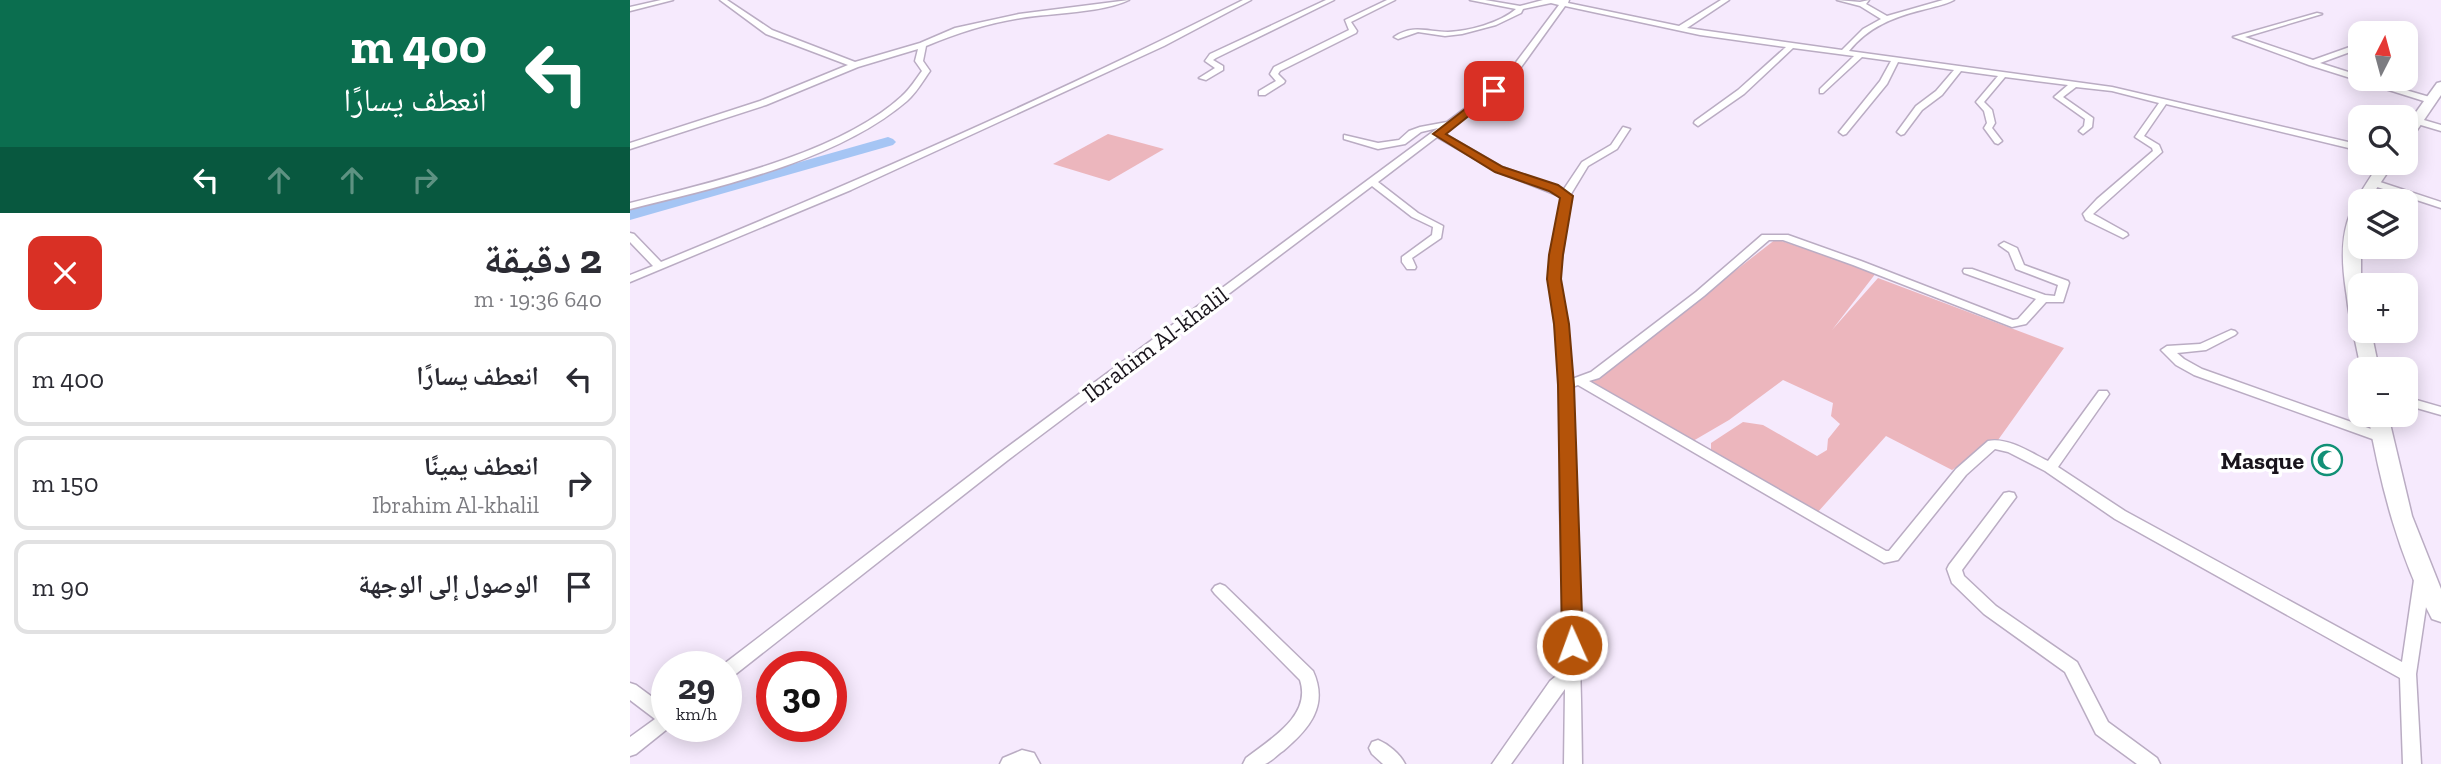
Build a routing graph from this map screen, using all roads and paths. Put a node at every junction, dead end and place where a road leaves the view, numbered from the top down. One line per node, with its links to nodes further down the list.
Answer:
1 (670, 0): 14 (street)
2 (723, 0): 26 (street)
3 (1126, 0): 19 (street)
4 (1248, 0): 62 (street)
5 (1331, 0): 30 (street)
6 (1392, 0): 35 (street)
7 (1474, 0): 13 (street)
8 (1726, 0): 17 (street)
9 (1840, 0): 12 (street)
10 (1951, 0): 16 (street)
11 (1556, 1): 13 (street); 17 (street); 40 (street, Ibrahim Al-khalil)
12 (1864, 2): 16 (street)
13 (1520, 8): 18 (street)
14 (630, 9)
15 (2319, 14): 25 (street)
16 (1885, 18): 22 (street)
17 (1680, 29): 20 (street)
18 (1398, 37)
19 (923, 44): 26 (street); 58 (street)
20 (1791, 46): 22 (street); 41 (street)
21 (2348, 50): 25 (street)
22 (1844, 53): 23 (street)
23 (1860, 55): 24 (street); 33 (street)
24 (1896, 59): 27 (street); 45 (street)
25 (2312, 63): 29 (street)
26 (855, 65): 51 (street)
27 (1960, 67): 28 (street); 46 (street)
28 (2004, 73): 31 (street); 49 (street)
29 (2348, 75)
30 (1203, 78)
31 (2076, 83): 36 (street); 44 (street)
32 (2441, 86): 37 (highway)
33 (1823, 91)
34 (2400, 91): 37 (street)
35 (1262, 93)
36 (2165, 100): 50 (street); 59 (street)
37 (2430, 100): 38 (highway)
38 (2418, 119)
39 (2418, 121): 42 (street)
40 (1453, 123): 47 (street, Ibrahim Al-khalil); 48 (street)
41 (1698, 123)
42 (2441, 128)
43 (1626, 129): 56 (street)
44 (2083, 131)
45 (1843, 132)
46 (1900, 132)
47 (1438, 134): 53 (street, Ibrahim Al-khalil); 56 (street)
48 (1347, 137)
49 (1998, 141)
50 (2348, 145)
51 (630, 146)
52 (2379, 175): 54 (highway)
53 (1374, 183): 63 (street); 80 (street, Ibrahim Al-khalil)
54 (2374, 183): 55 (highway); 57 (street)
55 (2370, 189)
56 (1566, 194): 69 (street)
57 (2441, 205)
58 (630, 206)
59 (2123, 235)
60 (630, 236): 62 (street)
61 (2004, 245): 66 (street)
62 (659, 266): 65 (street)
63 (1411, 267)
64 (1969, 271): 66 (street)
65 (630, 279)
66 (2043, 298): 68 (street)
67 (2231, 333): 74 (street)
68 (1580, 382): 69 (street); 75 (street)
69 (1566, 385): 81 (street)
70 (2103, 394): 75 (street)
71 (2418, 404): 72 (street)
72 (2441, 411)
73 (2380, 427): 74 (highway)
74 (2382, 438): 77 (highway)
75 (2050, 468): 82 (street)
76 (2009, 497): 94 (street)
77 (2422, 579): 79 (highway); 82 (street)
78 (1220, 590): 90 (street)
79 (2441, 612)
80 (742, 660)
81 (1573, 672): 92 (street); 93 (street)
82 (2408, 674): 95 (street)
83 (630, 690): 84 (street)
84 (651, 706)
85 (651, 732): 86 (street)
86 (630, 748)
87 (1378, 748): 91 (street)
88 (1009, 764): 89 (street)
89 (1031, 764)
90 (1252, 764)
91 (1396, 764)
92 (1501, 764)
93 (1573, 764)
94 (2151, 764)
95 (2412, 764)

